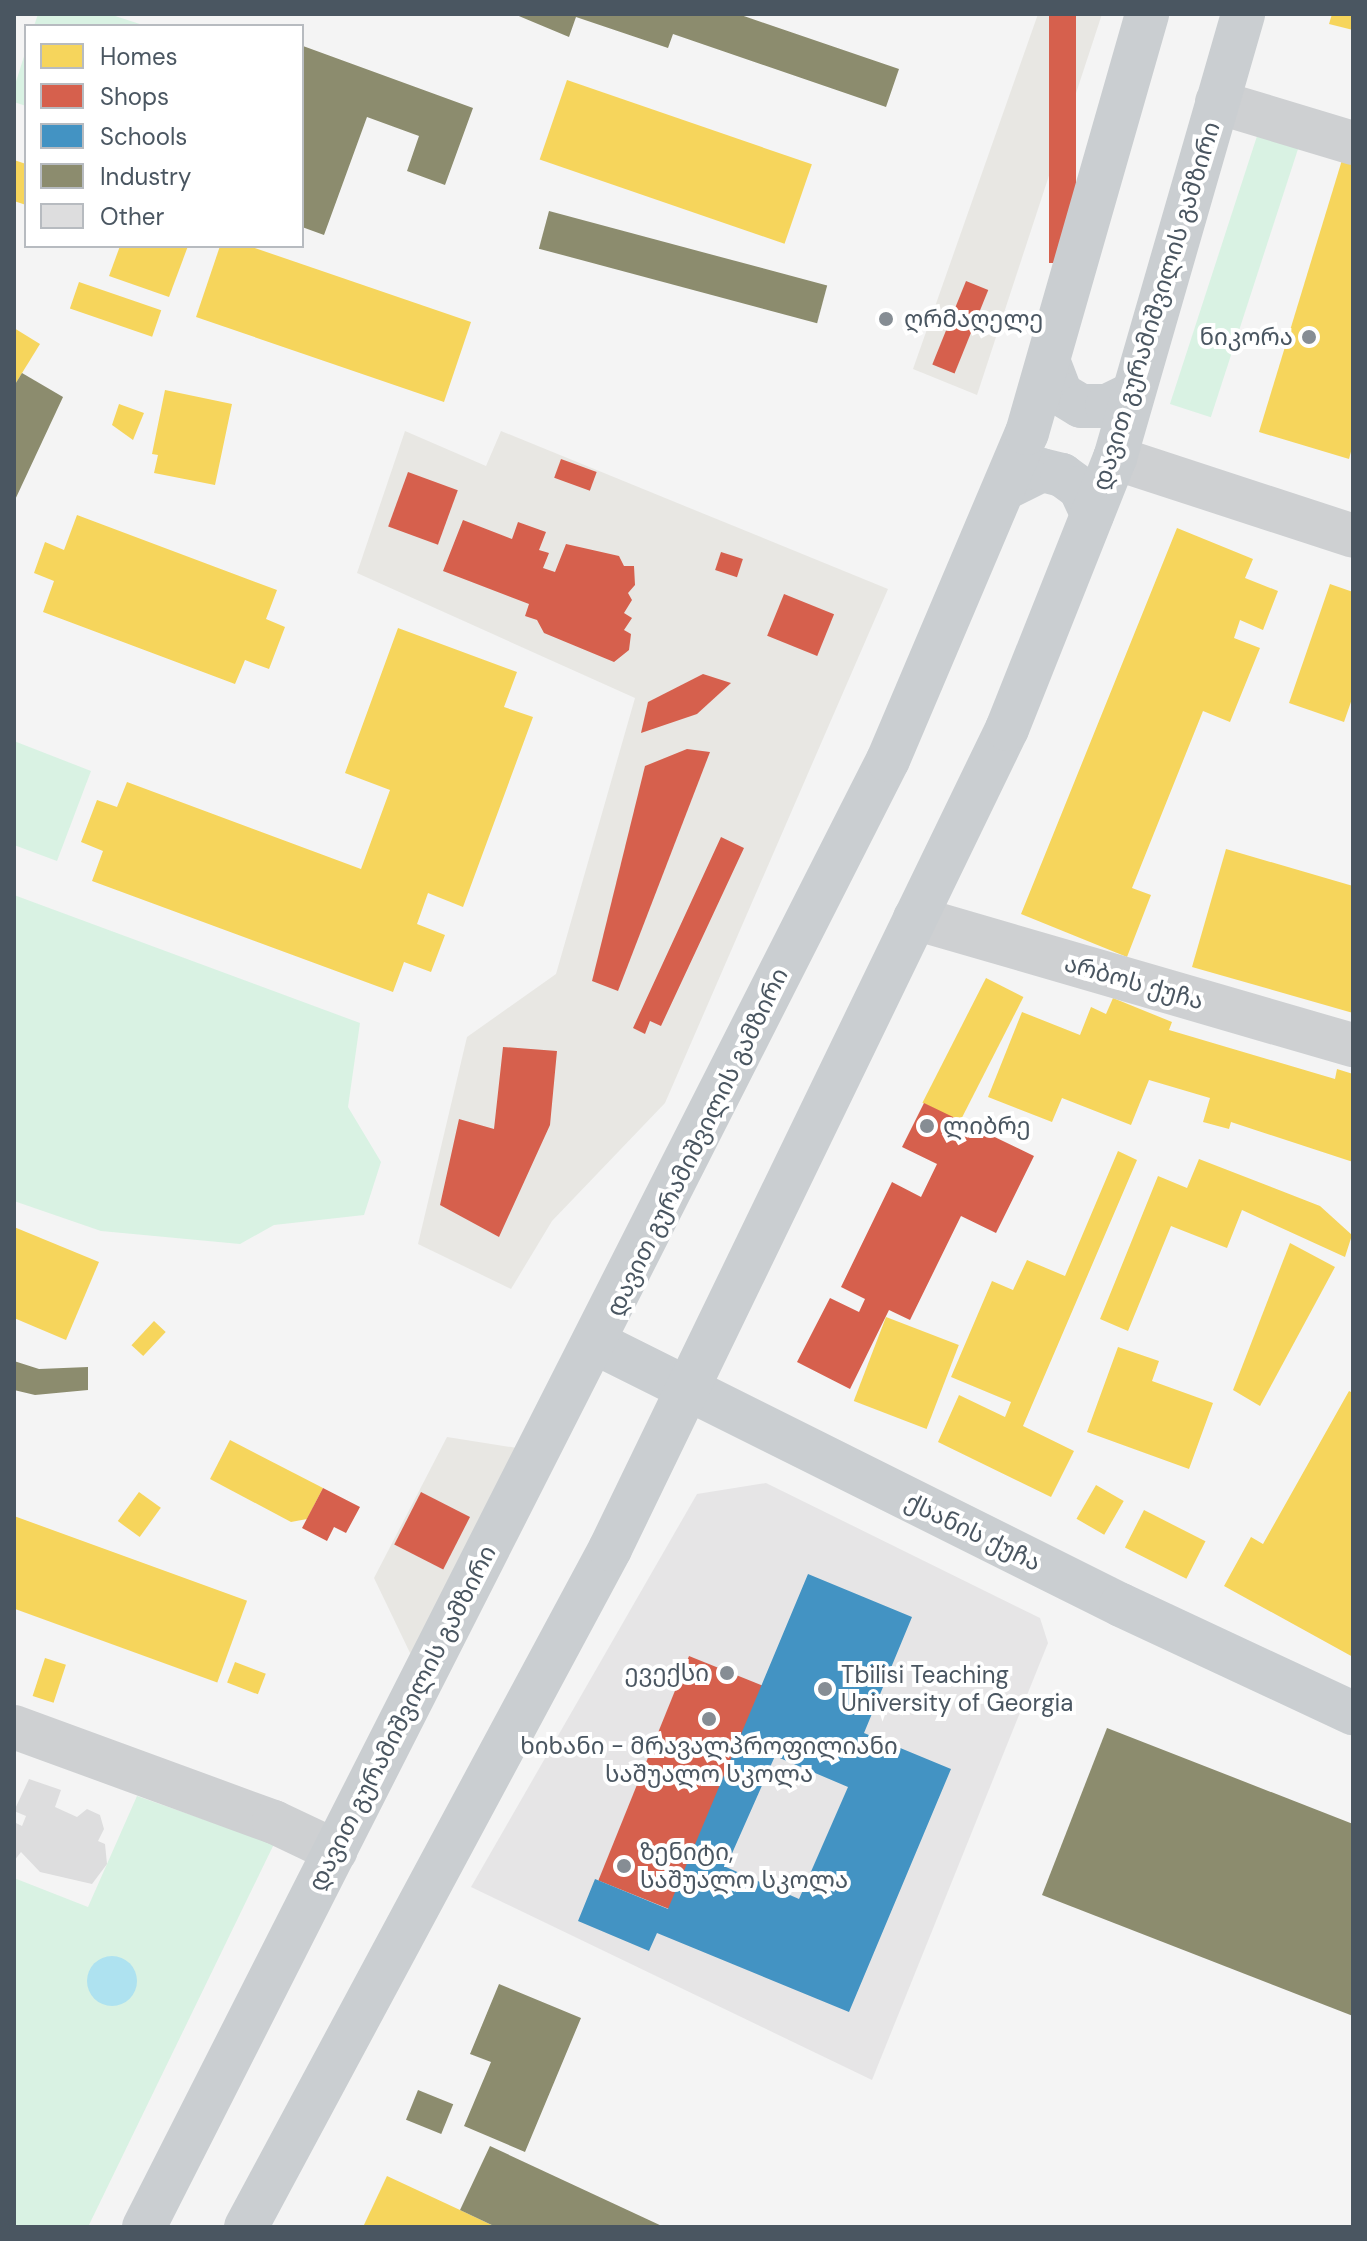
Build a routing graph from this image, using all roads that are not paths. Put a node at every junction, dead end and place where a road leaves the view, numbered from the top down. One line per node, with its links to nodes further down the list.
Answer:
1 (1147, 14): 5 (main road, დავით გურამიშვილის გამზირი)
2 (1243, 14): 3 (main road, დავით გურამიშვილის გამზირი)
3 (1217, 102): 4 (street); 6 (main road, დავით გურამიშვილის გამზირი)
4 (1353, 143)
5 (1049, 363): 6 (main road); 8 (main road, დავით გურამიშვილის გამზირი)
6 (1132, 394): 7 (main road, დავით გურამიშვილის გამზირი)
7 (1115, 458): 9 (main road, დავით გურამიშვილის გამზირი); 10 (street)
8 (1006, 488): 9 (main road); 13 (main road, დავით გურამიშვილის გამზირი)
9 (1092, 514): 11 (main road, დავით გურამიშვილის გამზირი)
10 (1353, 536)
11 (915, 918): 12 (street, არბოს ქუჩა); 14 (main road, დავით გურამიშვილის გამზირი)
12 (1353, 1045)
13 (596, 1343): 14 (main road, ქსანის ქუჩა); 17 (main road, დავით გურამიშვილის გამზირი)
14 (689, 1390): 15 (main road, ქსანის ქუჩა); 19 (main road, დავით გურამიშვილის გამზირი)
15 (1353, 1713)
16 (14, 1727): 17 (street)
17 (335, 1851): 18 (main road, დავით გურამიშვილის გამზირი)
18 (144, 2227)
19 (246, 2227)

